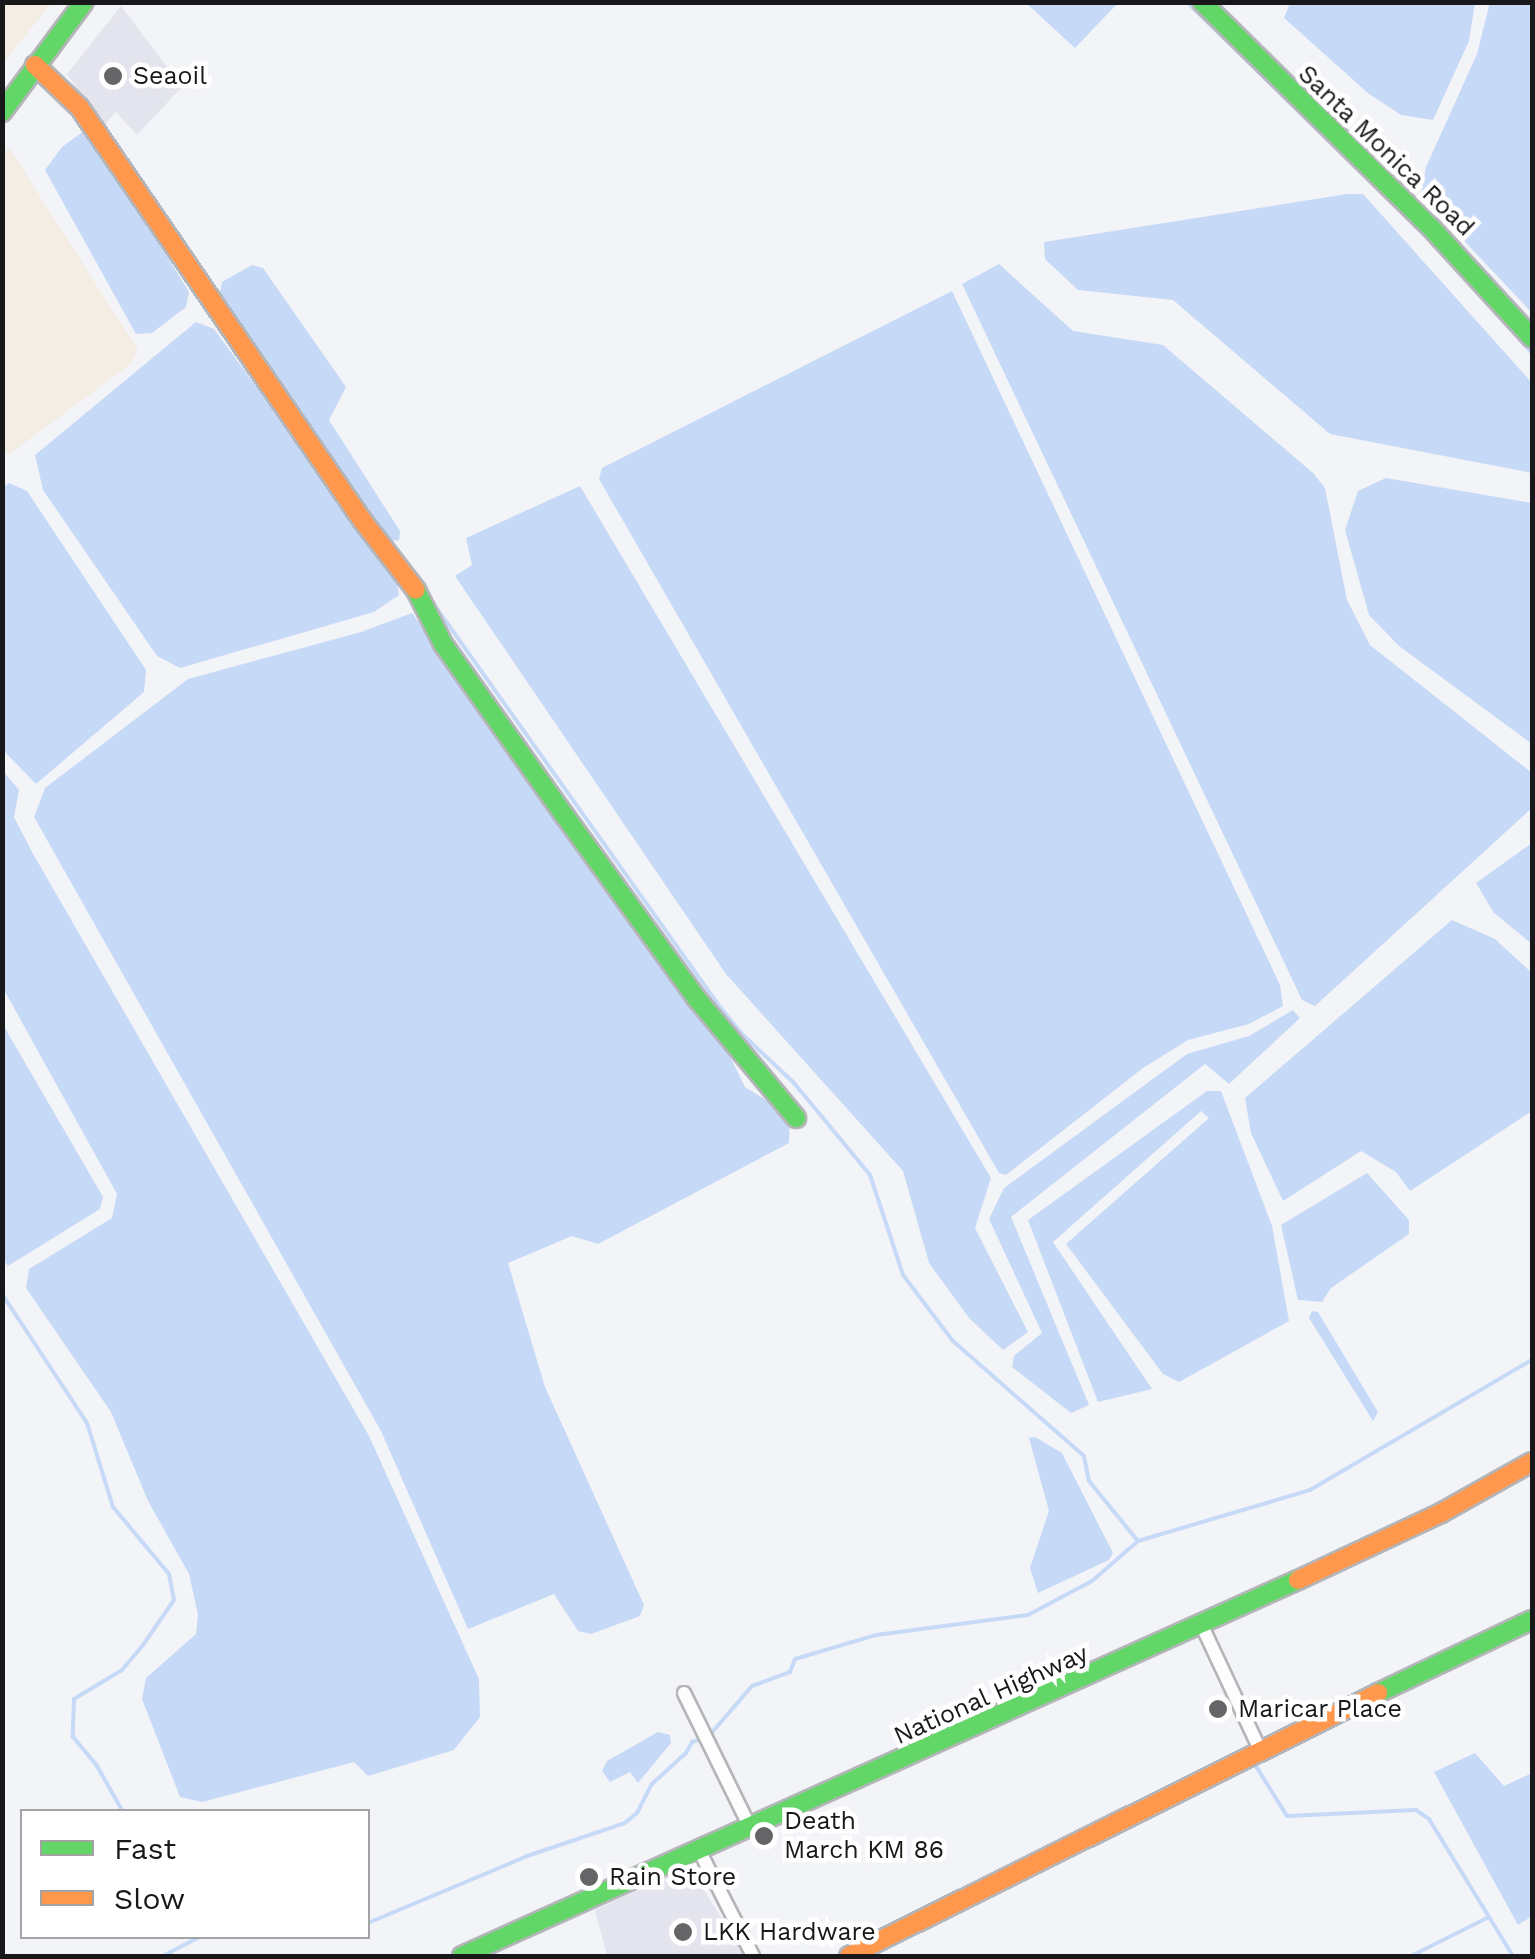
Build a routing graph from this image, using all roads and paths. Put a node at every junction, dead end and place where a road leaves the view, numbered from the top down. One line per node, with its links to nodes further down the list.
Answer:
1 (84, 2): 3 (main road)
2 (1202, 2): 5 (main road, Santa Monica Road)
3 (35, 65): 4 (main road); 6 (main road)
4 (2, 112)
5 (1532, 338)
6 (796, 1118)
7 (1532, 1462): 9 (main road, National Highway)
8 (1532, 1620): 11 (main road)
9 (1202, 1626): 11 (street); 12 (main road, National Highway)
10 (684, 1693): 12 (street)
11 (1260, 1750): 16 (main road)
12 (752, 1831): 13 (main road, National Highway)
13 (699, 1850): 14 (main road, National Highway); 15 (street)
14 (462, 1956)
15 (753, 1956)
16 (850, 1956)

